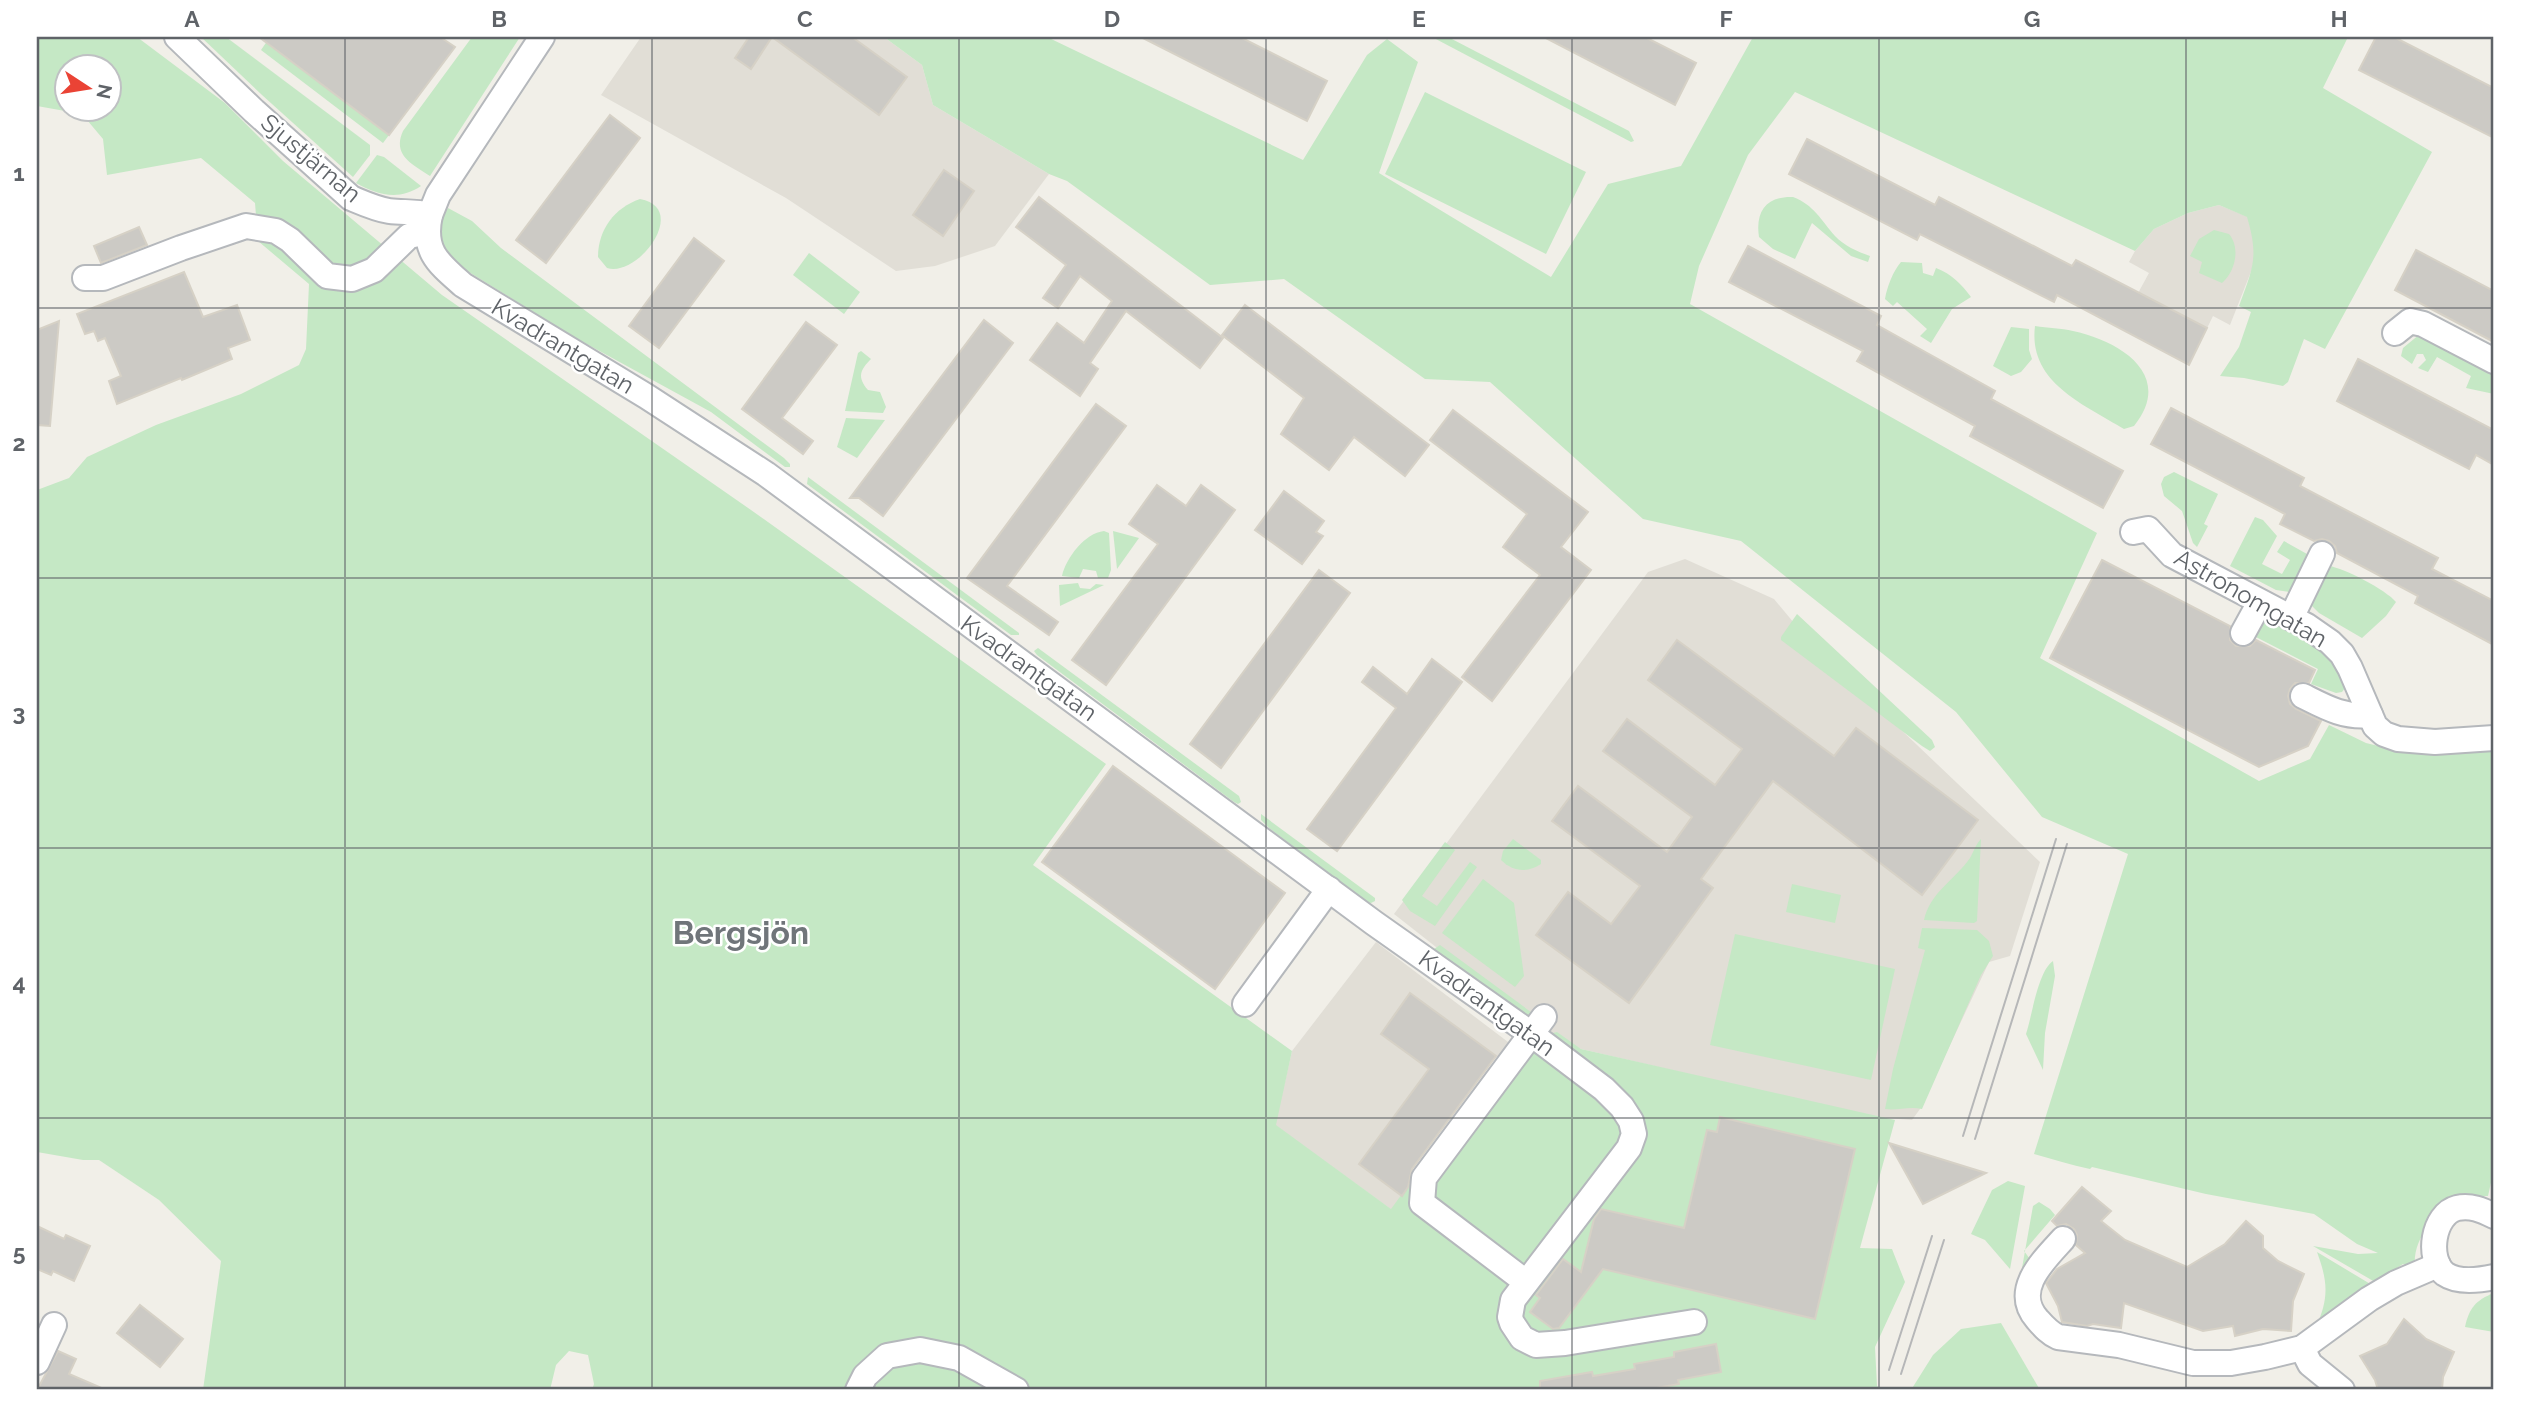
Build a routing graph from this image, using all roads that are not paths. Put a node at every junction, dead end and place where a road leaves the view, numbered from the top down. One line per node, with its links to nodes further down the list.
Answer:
1 (177, 37): 3 (street, Sjustjärnan)
2 (542, 37): 3 (street)
3 (428, 224): 4 (street); 15 (street, Kvadrantgatan)
4 (85, 278)
5 (2395, 332): 6 (street)
6 (2494, 361)
7 (2133, 533): 9 (street, Astronomgatan)
8 (2322, 554): 10 (street)
9 (2260, 602): 10 (street, Astronomgatan); 11 (street)
10 (2291, 618): 13 (street, Astronomgatan)
11 (2243, 633)
12 (2303, 696): 13 (street)
13 (2370, 715): 14 (street, Astronomgatan)
14 (2494, 738)
15 (1329, 889): 16 (street); 17 (street, Kvadrantgatan)
16 (1245, 1004)
17 (1537, 1025): 22 (street, Kvadrantgatan); 22 (street)
18 (2494, 1216): 20 (street)
19 (2063, 1239): 25 (street)
20 (2438, 1265): 21 (street); 25 (street)
21 (2494, 1277)
22 (1526, 1282): 23 (street)
23 (1694, 1322)
24 (54, 1325): 26 (street)
25 (2302, 1348): 29 (street)
26 (37, 1362)
27 (858, 1390): 28 (street)
28 (1016, 1390)
29 (2342, 1390)

